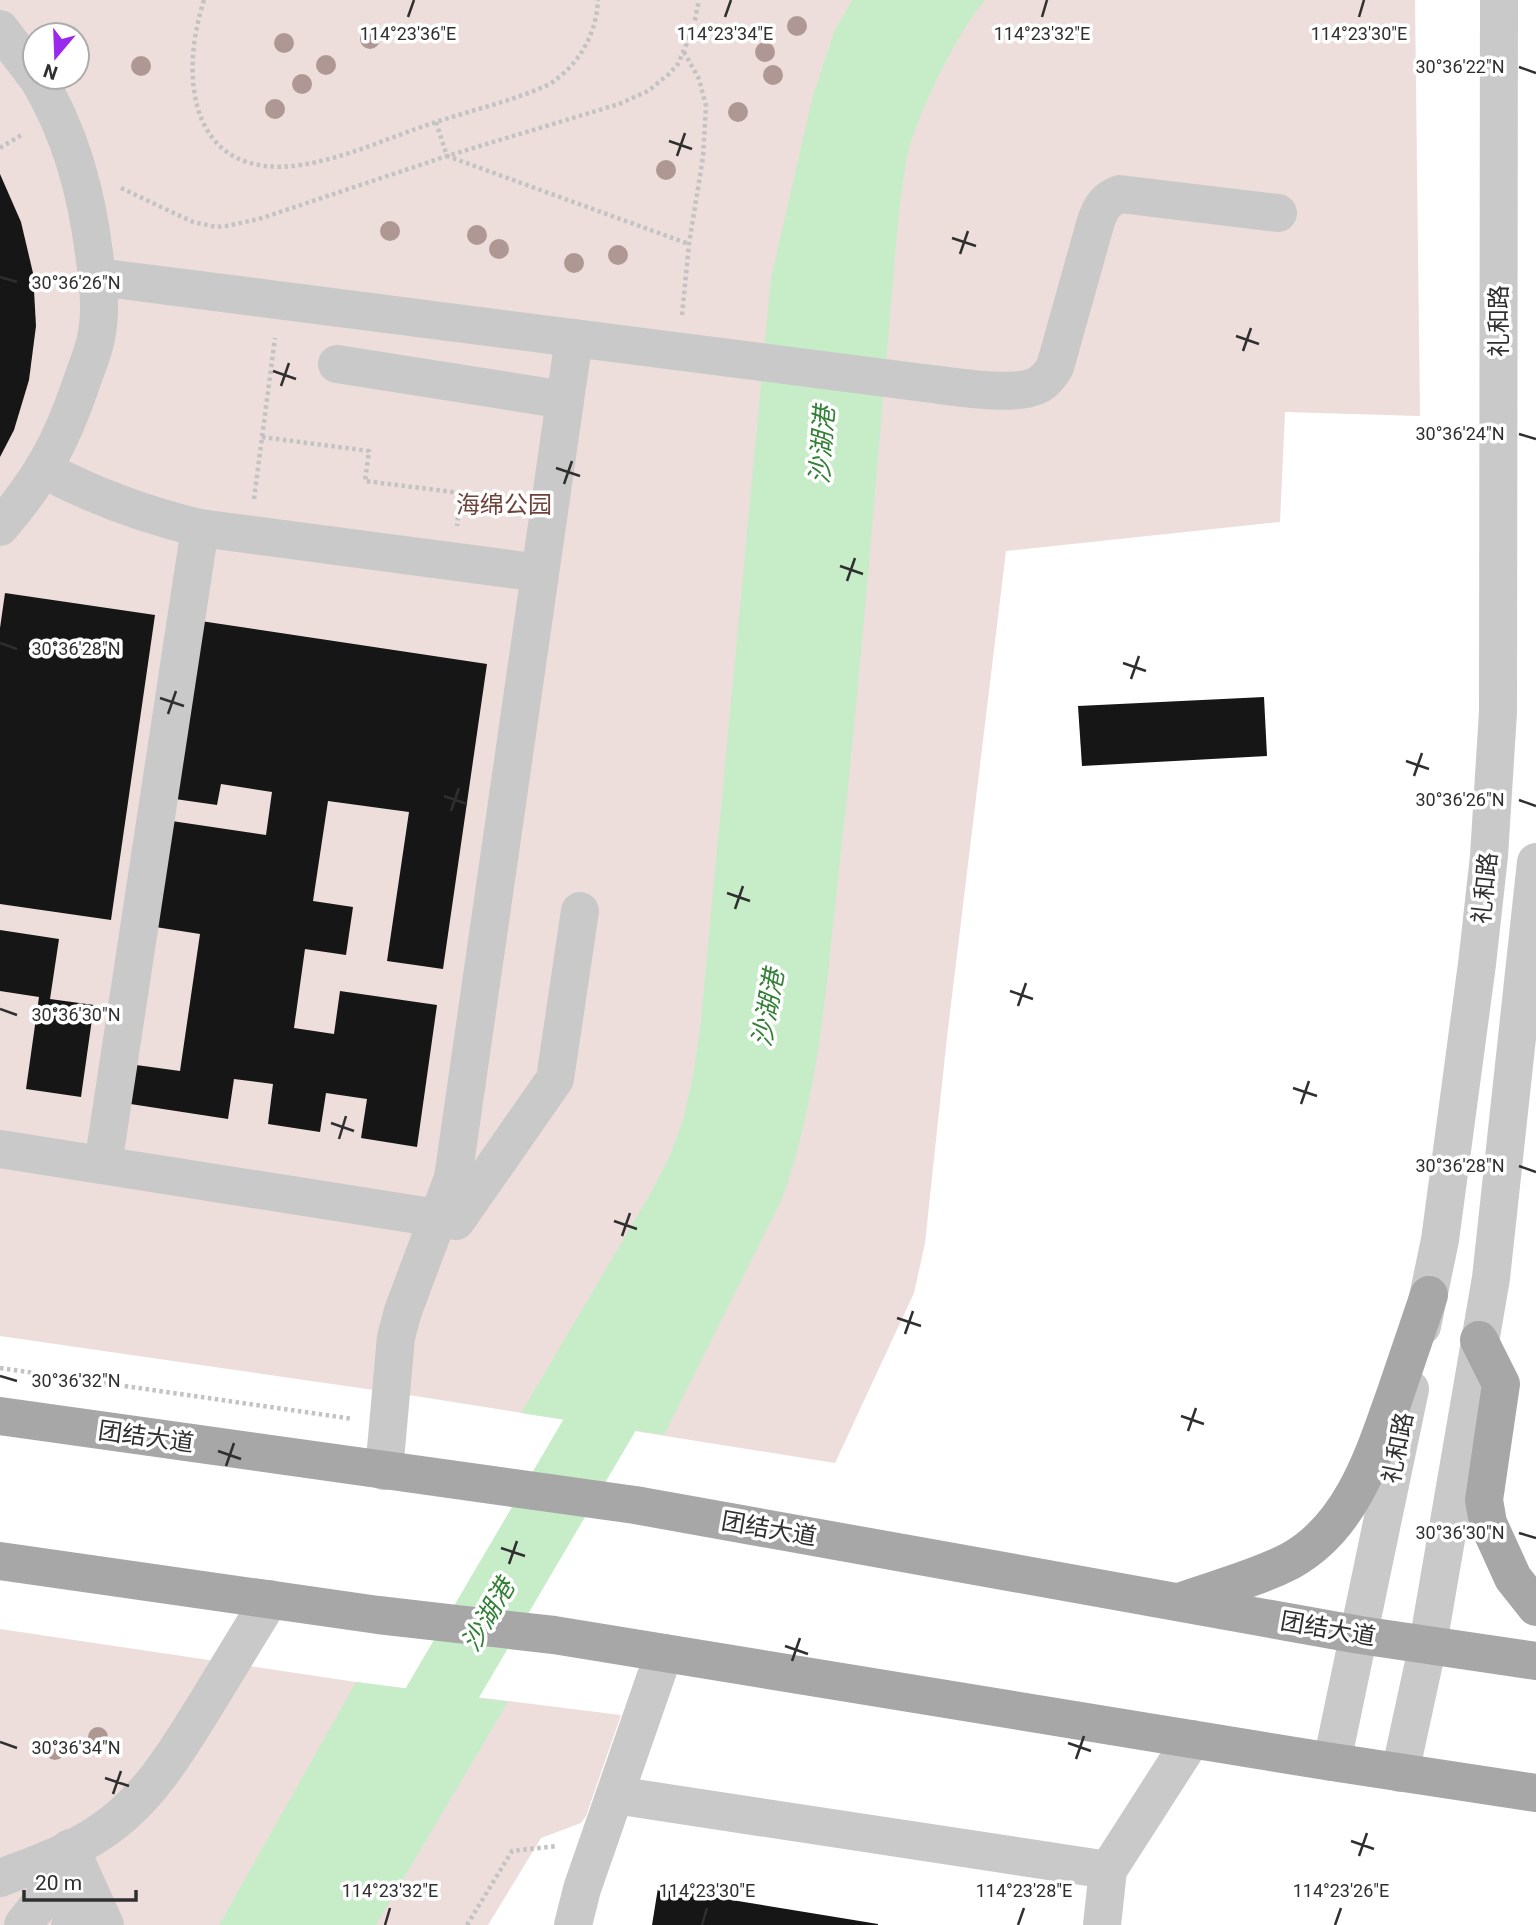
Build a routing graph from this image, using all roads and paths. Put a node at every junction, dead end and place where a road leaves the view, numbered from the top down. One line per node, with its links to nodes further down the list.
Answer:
1 (204, 0): 9 (path)
2 (598, 0): 9 (path)
3 (699, 0): 6 (path)
4 (1499, 0): 32 (street, 礼和路)
5 (0, 29): 7 (street)
6 (684, 52): 10 (path); 13 (path)
7 (21, 56)
8 (44, 91): 11 (street)
9 (436, 122): 10 (path)
10 (447, 156): 11 (path); 13 (path)
11 (77, 166): 14 (street)
12 (1278, 213): 17 (street)
13 (689, 244): 17 (path)
14 (98, 277): 15 (street); 21 (street)
15 (280, 299): 16 (street); 20 (path)
16 (574, 338): 17 (street); 19 (street)
17 (678, 351)
18 (337, 364): 19 (street)
19 (565, 400): 26 (street)
20 (262, 438): 24 (path); 25 (path)
21 (44, 470): 22 (street); 23 (street)
22 (0, 527)
23 (200, 528): 24 (street); 30 (street)
24 (250, 535): 25 (street)
25 (452, 562): 26 (street)
26 (540, 573): 31 (street)
27 (1536, 862): 33 (street, 礼和路)
28 (580, 911): 31 (street)
29 (0, 1149): 30 (street)
30 (103, 1165): 31 (street)
31 (439, 1218): 36 (street)
32 (1429, 1295): 40 (main road); 42 (street, 礼和路)
33 (1479, 1340): 41 (main road); 43 (street, 礼和路)
34 (0, 1368): 36 (path)
35 (0, 1416): 37 (main road, 团结大道)
36 (388, 1424): 37 (street)
37 (384, 1471): 40 (main road, 团结大道)
38 (0, 1561): 39 (main road)
39 (270, 1599): 44 (main road); 52 (street)
40 (1177, 1602): 42 (main road, 团结大道)
41 (1536, 1607)
42 (1360, 1635): 43 (main road, 团结大道); 47 (street, 礼和路)
43 (1428, 1644): 45 (main road, 团结大道); 48 (street, 礼和路)
44 (664, 1653): 46 (main road); 50 (street)
45 (1536, 1661)
46 (1192, 1739): 47 (main road); 53 (street)
47 (1332, 1762): 48 (main road)
48 (1400, 1773): 49 (main road)
49 (1536, 1793)
50 (615, 1795): 51 (street); 53 (street)
51 (599, 1842): 58 (path); 59 (street)
52 (78, 1866): 54 (street); 55 (street); 56 (street); 57 (street)
53 (1108, 1870): 60 (street)
54 (0, 1878)
55 (23, 1925)
56 (70, 1925)
57 (106, 1925)
58 (467, 1925)
59 (573, 1925)
60 (1102, 1925)

